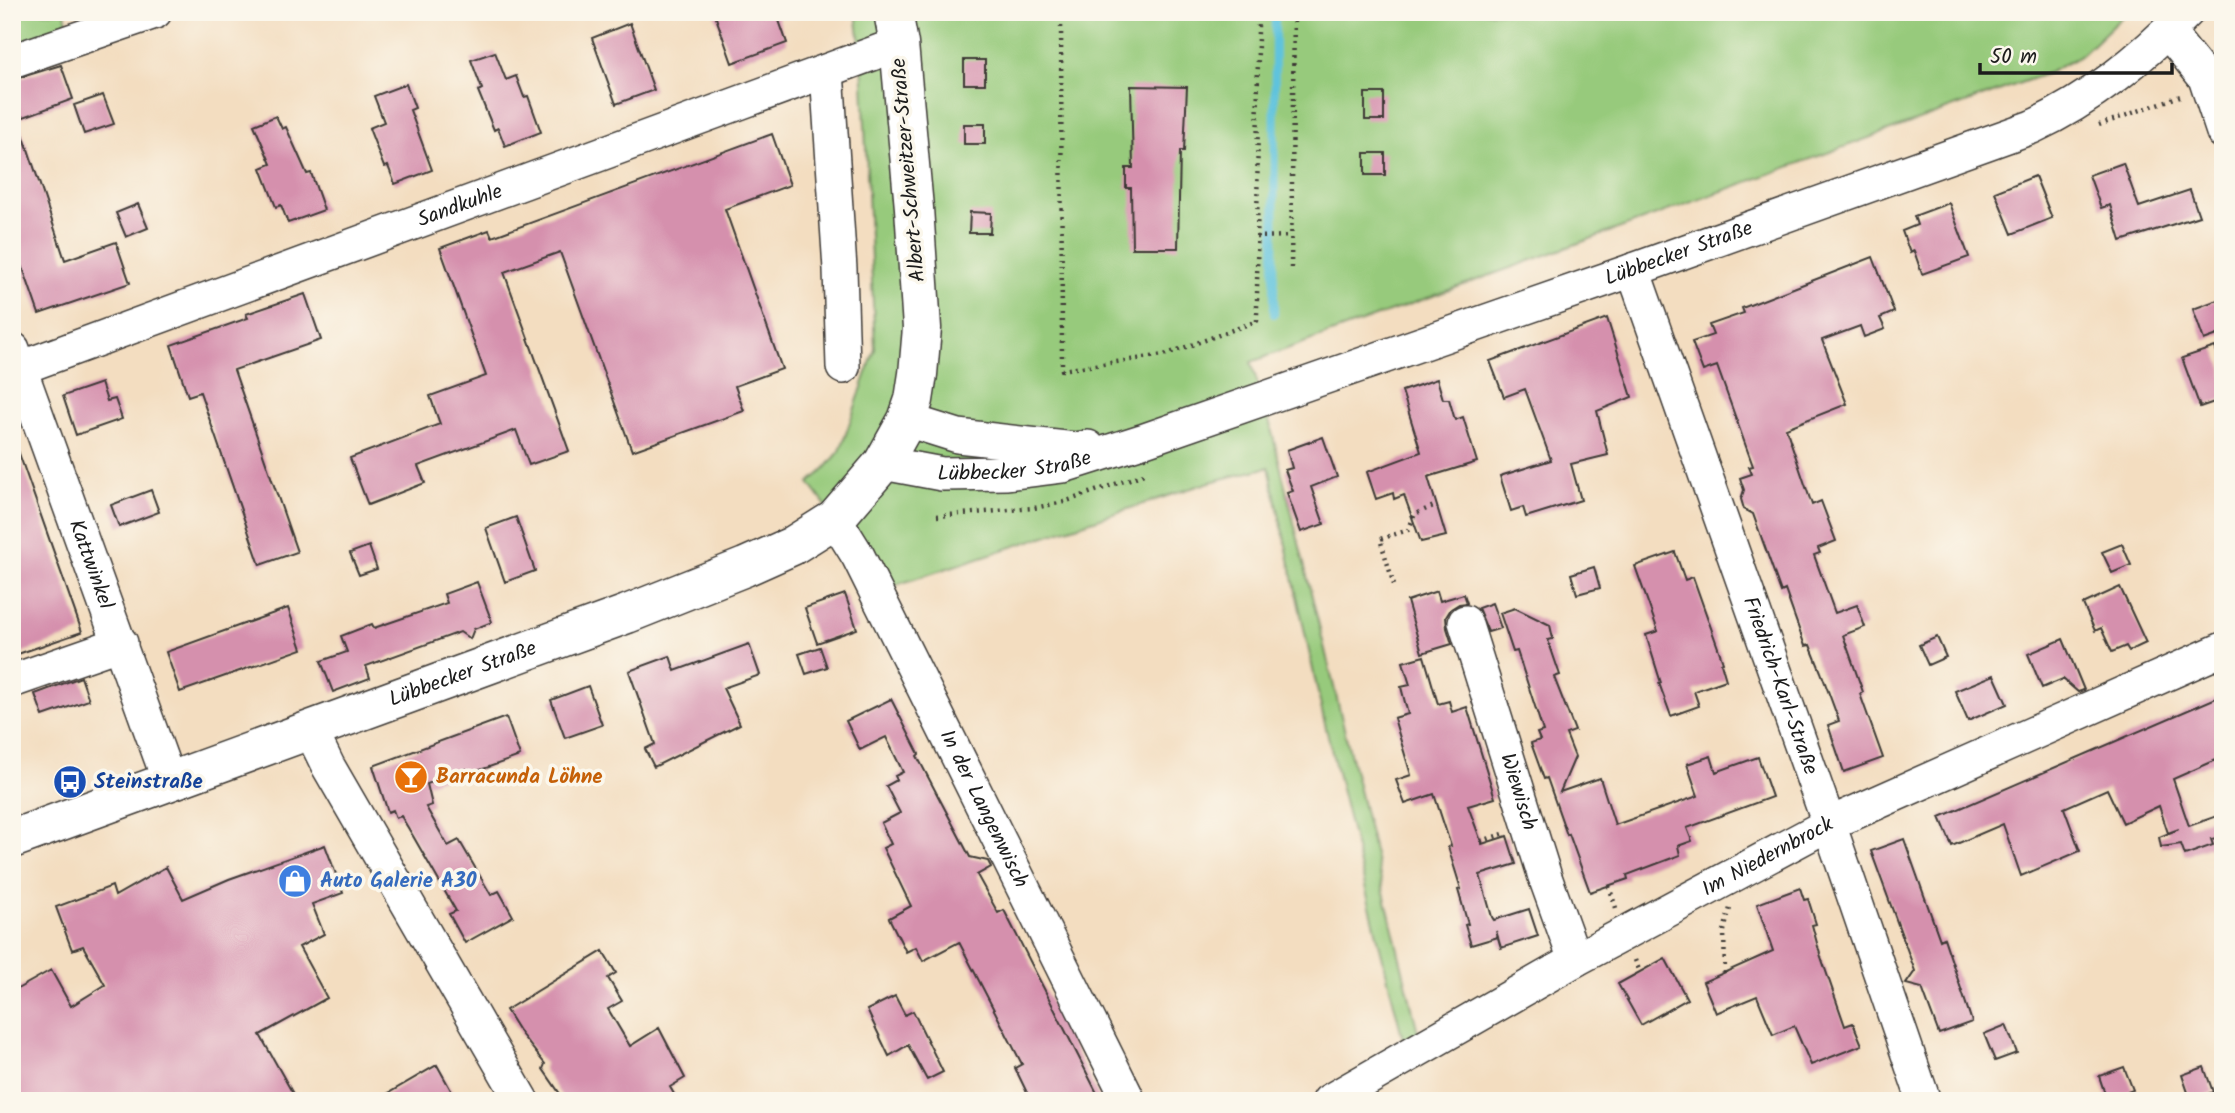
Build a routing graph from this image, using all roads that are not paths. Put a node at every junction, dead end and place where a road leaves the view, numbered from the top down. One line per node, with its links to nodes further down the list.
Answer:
1 (155, 12): 4 (street)
2 (2178, 22): 6 (street); 8 (street, Lübbecker Straße)
3 (896, 28): 5 (street, Sandkuhle); 9 (main road, Albert-Schweitzer-Straße)
4 (12, 61)
5 (827, 71): 10 (street, Sandkuhle); 11 (street)
6 (2214, 75): 7 (street)
7 (2223, 132)
8 (1633, 270): 13 (street, Lübbecker Straße); 22 (street, Friedrich-Karl-Straße)
9 (922, 328): 12 (main road, Lübbecker Straße)
10 (16, 357): 17 (street, Kattwinkel)
11 (843, 367)
12 (907, 419): 13 (street, Lübbecker Straße); 14 (main road, Lübbecker Straße)
13 (1142, 441): 14 (street, Lübbecker Straße)
14 (884, 463): 15 (main road, Lübbecker Straße)
15 (835, 519): 20 (main road, Lübbecker Straße); 26 (street, In der Langenwisch)
16 (1465, 622): 24 (street, Wiewisch)
17 (121, 643): 19 (street); 21 (street, Kattwinkel)
18 (2223, 649): 22 (street, Im Niedernbrock)
19 (12, 681)
20 (310, 729): 21 (main road, Lübbecker Straße); 25 (street)
21 (169, 781): 23 (main road, Lübbecker Straße)
22 (1829, 824): 24 (street, Im Niedernbrock); 28 (street, Friedrich-Karl-Straße)
23 (12, 838)
24 (1575, 960): 27 (street, Im Niedernbrock)
25 (522, 1101)
26 (1129, 1101)
27 (1329, 1101)
28 (1924, 1101)

